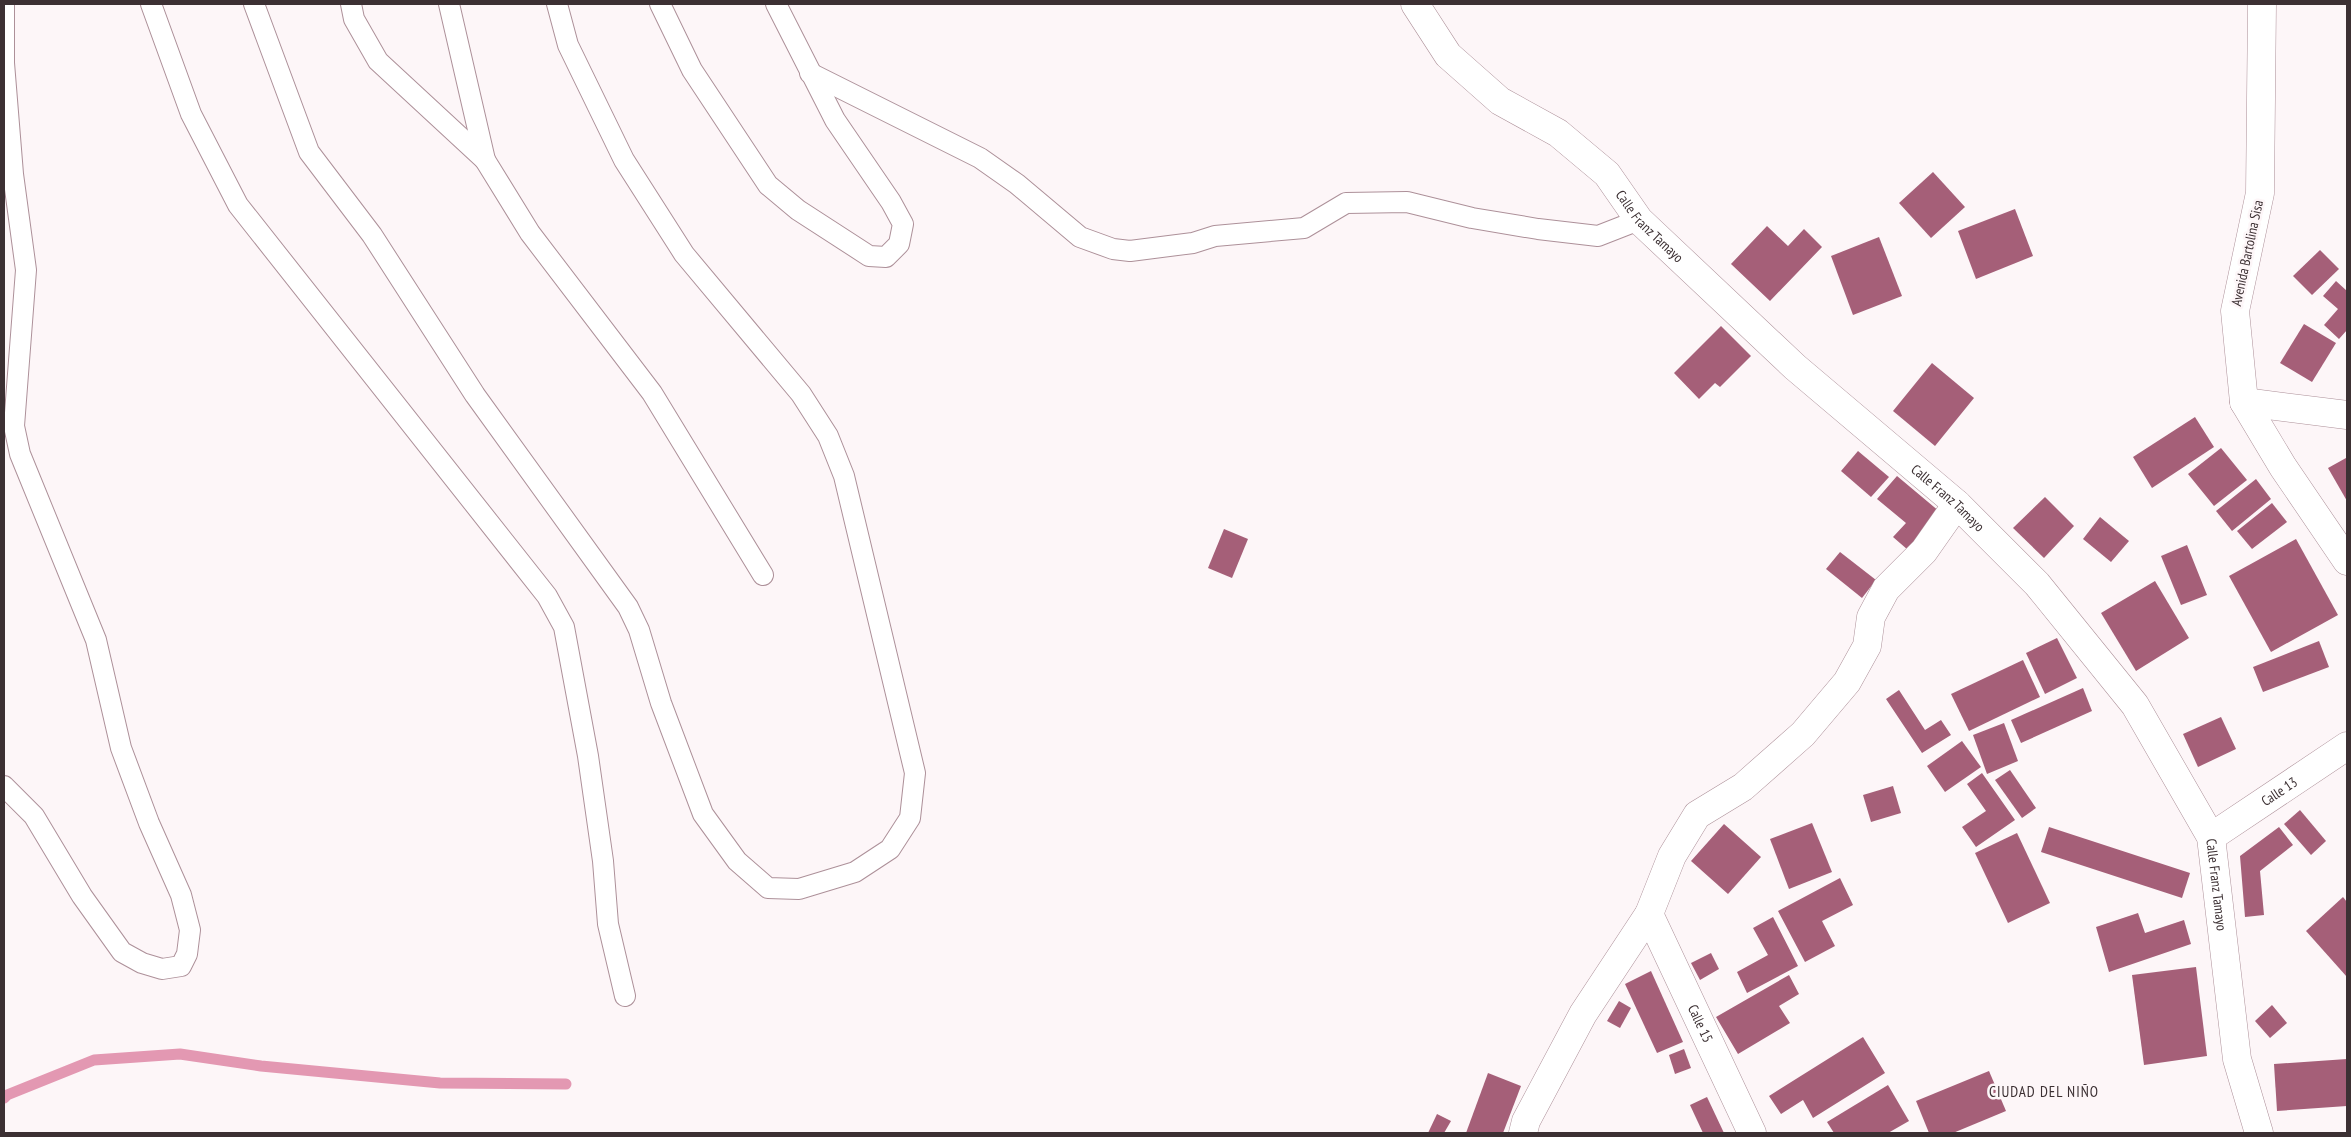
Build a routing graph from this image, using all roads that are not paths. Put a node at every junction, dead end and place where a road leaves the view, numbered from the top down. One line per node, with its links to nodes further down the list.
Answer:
1 (4, 4): 20 (lane)
2 (151, 4): 23 (lane)
3 (254, 4): 6 (lane)
4 (351, 4): 12 (lane)
5 (449, 4): 12 (lane)
6 (557, 4)
7 (660, 4): 11 (lane)
8 (776, 4): 11 (lane)
9 (1415, 4): 13 (street, Calle Franz Tamayo)
10 (2262, 4): 14 (street, Avenida Bartolina Sisa)
11 (810, 73): 13 (lane)
12 (485, 160): 18 (lane)
13 (1639, 220): 16 (street, Calle Franz Tamayo)
14 (2244, 402): 15 (street); 17 (street, Avenida Bartolina Sisa)
15 (2347, 415)
16 (1957, 504): 21 (street, Calle Franz Tamayo); 22 (street)
17 (2347, 561)
18 (763, 575)
19 (2347, 746): 21 (street, Calle 13)
20 (4, 786)
21 (2211, 837): 26 (street, Calle Franz Tamayo)
22 (1649, 914): 24 (street); 25 (street, Calle 15)
23 (625, 996)
24 (1522, 1133)
25 (1752, 1133)
26 (2259, 1133)

